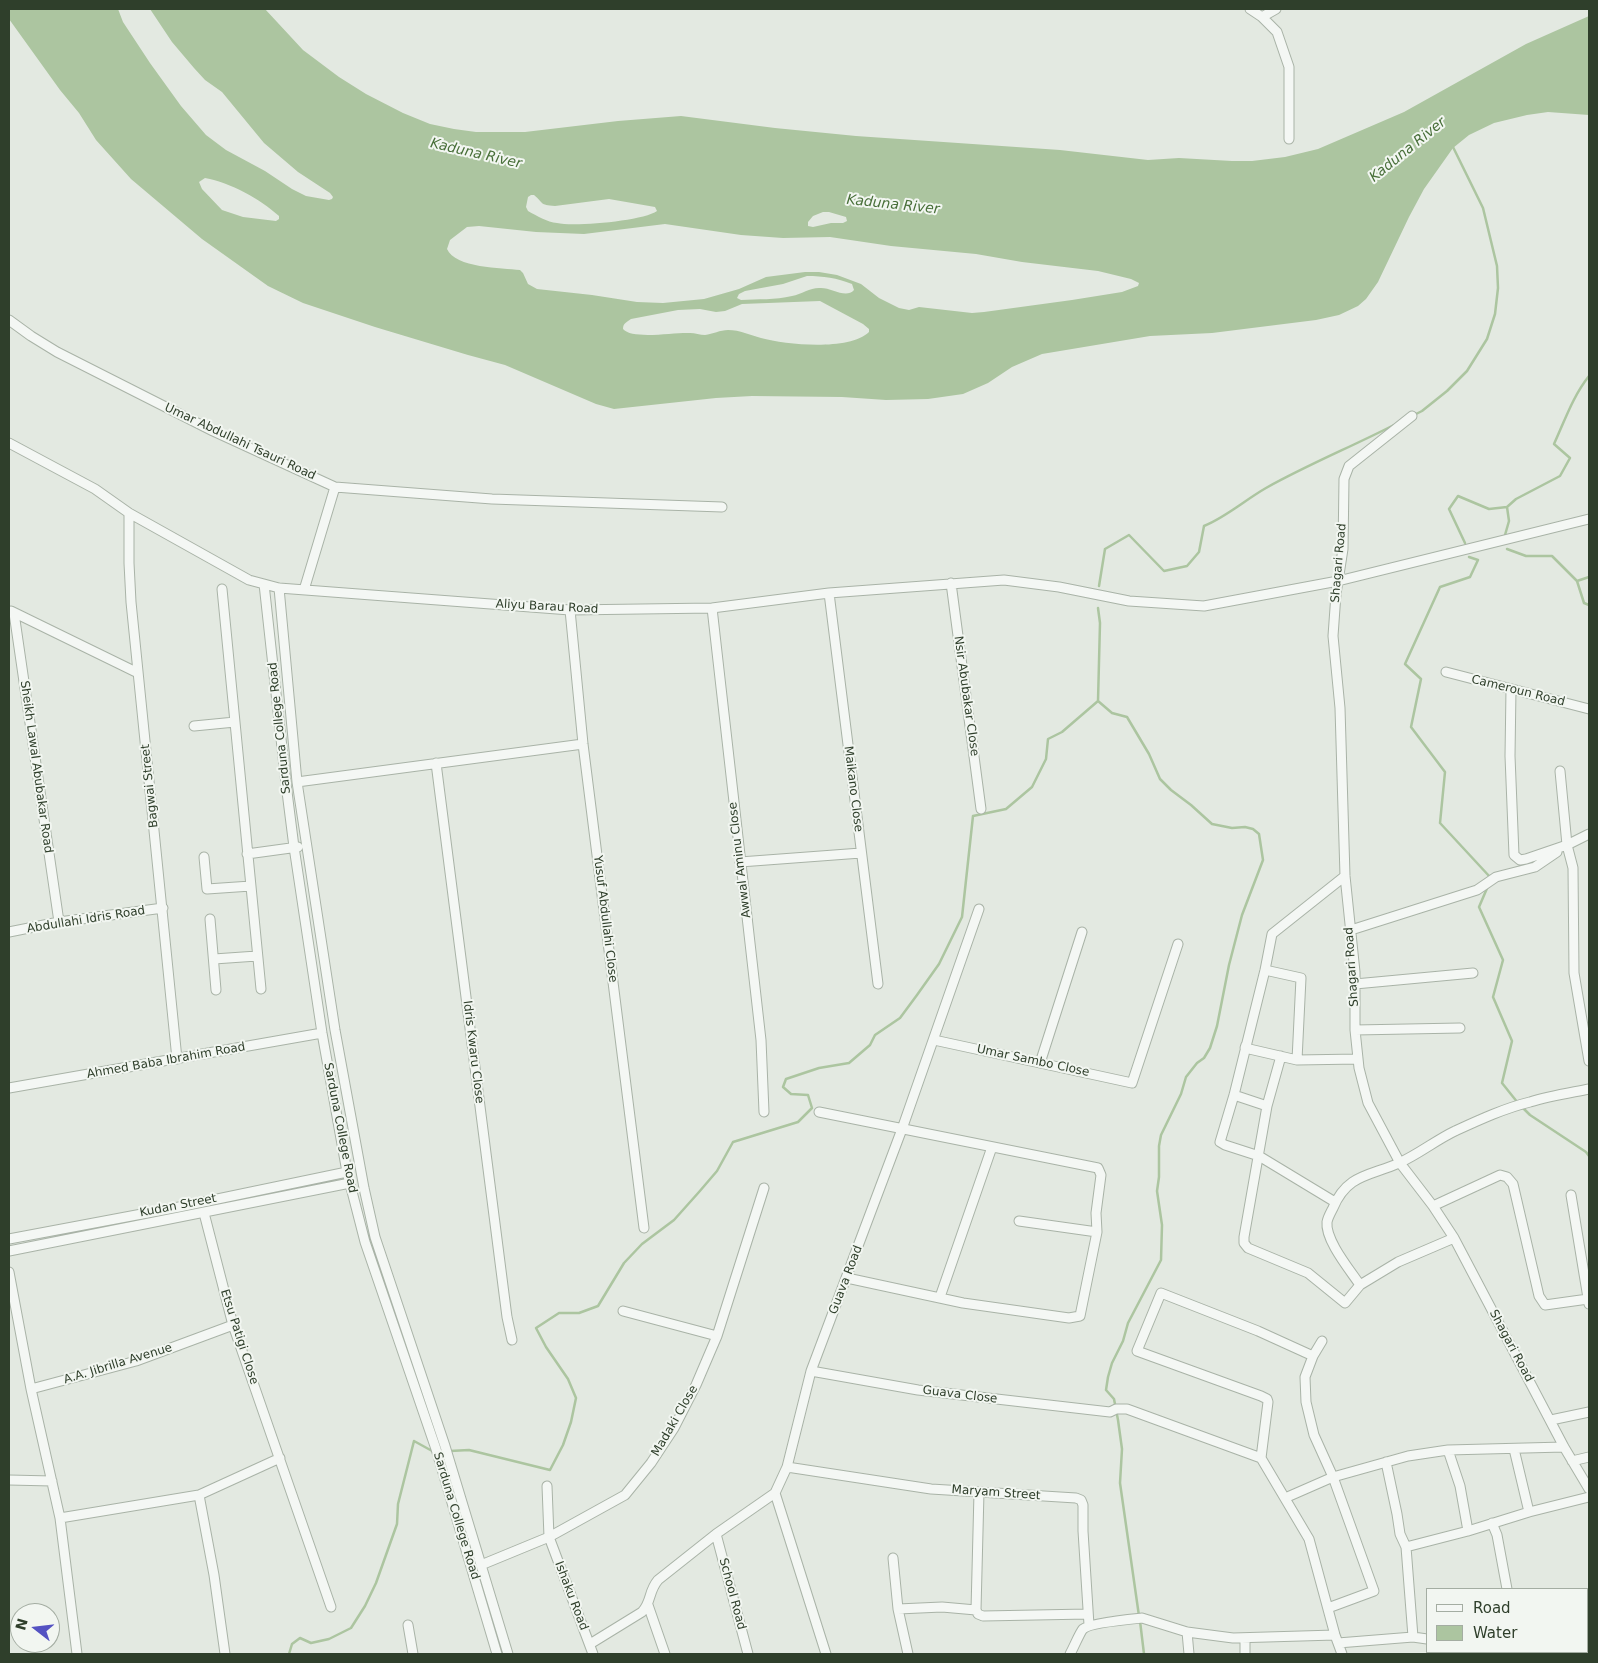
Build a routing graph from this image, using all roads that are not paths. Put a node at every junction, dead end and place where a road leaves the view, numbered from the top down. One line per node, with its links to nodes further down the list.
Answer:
1 (1250, 9): 3 (street)
2 (1276, 9): 3 (street)
3 (1262, 17): 4 (street)
4 (1289, 138)
5 (9, 320): 8 (street, Umar Abdullahi Tsauri Road)
6 (1412, 416): 12 (street, Shagari Road)
7 (9, 443): 10 (street, Aliyu Barau Road)
8 (335, 486): 9 (street, Umar Abdullahi Tsauri Road); 17 (street)
9 (722, 507)
10 (129, 513): 14 (street, Aliyu Barau Road); 23 (street, Bagwai Street)
11 (1589, 519): 12 (street, Aliyu Barau Road)
12 (1338, 581): 13 (street, Aliyu Barau Road); 41 (street, Shagari Road)
13 (951, 583): 18 (street, Aliyu Barau Road); 32 (street, Nsir Abubakar Close)
14 (264, 584): 15 (street, Aliyu Barau Road); 36 (street, Sarduna College Road)
15 (279, 588): 17 (street, Aliyu Barau Road); 31 (street, Sarduna College Road)
16 (222, 589): 26 (street)
17 (304, 590): 20 (street, Aliyu Barau Road)
18 (829, 593): 19 (street, Aliyu Barau Road); 37 (street, Maikano Close)
19 (712, 608): 20 (street, Aliyu Barau Road); 40 (street, Awwal Aminu Close)
20 (570, 610): 28 (street, Yusuf Abdullahi Close)
21 (11, 611): 23 (street); 46 (street, Sheikh Lawal Abubakar Road)
22 (1446, 672): 24 (street, Cameroun Road)
23 (138, 673): 43 (street, Bagwai Street)
24 (1511, 689): 25 (street, Cameroun Road); 35 (street)
25 (1589, 709)
26 (235, 722): 27 (street); 38 (street)
27 (194, 726)
28 (583, 744): 29 (street); 88 (street, Yusuf Abdullahi Close)
29 (436, 763): 31 (street); 101 (street, Idris Kwaru Close)
30 (1560, 771): 35 (street)
31 (297, 782): 34 (street, Sarduna College Road)
32 (981, 809)
33 (1589, 834): 35 (street)
34 (306, 845): 36 (street); 109 (street, Sarduna College Road)
35 (1567, 845): 47 (street); 68 (street)
36 (294, 847): 38 (street); 61 (street, Sarduna College Road)
37 (862, 853): 40 (street); 55 (street, Maikano Close)
38 (247, 854): 42 (street)
39 (204, 858): 42 (street)
40 (740, 862): 74 (street, Awwal Aminu Close)
41 (1345, 876): 47 (street, Shagari Road); 53 (street)
42 (251, 886): 51 (street)
43 (163, 908): 46 (street, Abdullahi Idris Road); 65 (street, Bagwai Street)
44 (978, 909): 62 (street, Guava Road)
45 (210, 918): 52 (street)
46 (59, 922): 48 (street, Abdullahi Idris Road)
47 (1350, 930): 56 (street, Shagari Road)
48 (9, 932)
49 (1082, 932): 69 (street)
50 (1178, 944): 69 (street, Umar Sambo Close)
51 (257, 956): 52 (street); 57 (street)
52 (214, 959): 58 (street)
53 (1265, 970): 63 (street); 67 (street)
54 (1473, 973): 56 (street)
55 (878, 984)
56 (1355, 984): 60 (street, Shagari Road)
57 (261, 989)
58 (216, 990)
59 (1460, 1028): 60 (street)
60 (1356, 1030): 66 (street, Shagari Road)
61 (322, 1033): 65 (street, Ahmed Baba Ibrahim Road); 80 (street, Sarduna College Road)
62 (934, 1040): 69 (street, Umar Sambo Close); 76 (street, Guava Road)
63 (1246, 1045): 64 (street); 72 (street)
64 (1281, 1056): 67 (street); 73 (street)
65 (177, 1059): 70 (street, Ahmed Baba Ibrahim Road)
66 (1358, 1059): 67 (street); 79 (street, Shagari Road)
67 (1297, 1060)
68 (1589, 1061)
69 (1040, 1063)
70 (9, 1088)
71 (1589, 1089): 79 (street)
72 (1234, 1095): 73 (street); 78 (street)
73 (1267, 1106): 78 (street)
74 (764, 1112)
75 (819, 1112): 76 (street)
76 (902, 1128): 77 (street); 94 (street, Guava Road)
77 (992, 1147): 89 (street); 96 (street)
78 (1259, 1156): 84 (street); 95 (street)
79 (1400, 1163): 84 (street); 85 (street, Shagari Road)
80 (347, 1172): 81 (street, Sarduna College Road); 91 (street, Kudan Street)
81 (350, 1183): 86 (street); 109 (street, Sarduna College Road)
82 (764, 1188): 100 (street, Madaki Close)
83 (1571, 1195): 97 (street)
84 (1335, 1202): 95 (street)
85 (1433, 1206): 90 (street, Shagari Road); 97 (street)
86 (204, 1213): 92 (street); 99 (street, Etsu Patigi Close)
87 (1019, 1221): 89 (street)
88 (644, 1228)
89 (1097, 1232): 96 (street)
90 (1454, 1238): 95 (street); 107 (street, Shagari Road)
91 (9, 1239)
92 (9, 1251)
93 (9, 1272): 105 (street)
94 (847, 1278): 96 (street); 104 (street, Guava Road)
95 (1360, 1284)
96 (940, 1297)
97 (1589, 1301)
98 (622, 1311): 100 (street)
99 (233, 1325): 105 (street, A.A. Jibrilla Avenue); 113 (street, Etsu Patigi Close)
100 (717, 1336): 134 (street, Madaki Close)
101 (512, 1340)
102 (1322, 1341): 103 (street)
103 (1313, 1356): 114 (street); 119 (street)
104 (811, 1371): 114 (street, Guava Close); 118 (street, Guava Road)
105 (31, 1389): 121 (street)
106 (1589, 1412): 107 (street)
107 (1550, 1420): 108 (street, Shagari Road)
108 (1564, 1446): 110 (street); 115 (street, Shagari Road)
109 (440, 1448): 117 (street, Sarduna College Road)
110 (1514, 1449): 111 (street); 129 (street)
111 (1448, 1450): 116 (street); 132 (street)
112 (1589, 1457): 115 (street)
113 (280, 1458): 126 (street); 140 (street, Etsu Patigi Close)
114 (1261, 1458): 128 (street)
115 (1572, 1461): 123 (street, Shagari Road)
116 (1386, 1462): 119 (street); 135 (street)
117 (445, 1463): 137 (street, Sarduna College Road); 156 (street, Sarduna College Road)
118 (787, 1467): 124 (street, Maryam Street); 125 (street, Guava Road)
119 (1333, 1476): 128 (street); 141 (street)
120 (9, 1480): 121 (street)
121 (52, 1481): 130 (street)
122 (547, 1486): 134 (street, Ishaku Road)
123 (1589, 1489)
124 (979, 1492): 143 (street); 144 (street, Maryam Street)
125 (775, 1493): 133 (street); 161 (street)
126 (200, 1495): 130 (street); 154 (street)
127 (1589, 1497): 129 (street)
128 (1285, 1498): 141 (street)
129 (1529, 1512): 131 (street)
130 (60, 1518): 153 (street)
131 (1492, 1523): 132 (street); 138 (street)
132 (1468, 1531): 135 (street)
133 (716, 1534): 139 (street); 160 (street, School Road)
134 (549, 1537): 137 (street, Madaki Close); 152 (street, Ishaku Road)
135 (1406, 1547): 148 (street)
136 (893, 1558): 142 (street)
137 (481, 1565): 157 (street, Sarduna College Road)
138 (1507, 1588)
139 (648, 1605): 152 (street); 159 (street)
140 (331, 1607)
141 (1328, 1608): 151 (street)
142 (898, 1609): 143 (street); 162 (street)
143 (976, 1610): 144 (street)
144 (1088, 1614): 146 (street, Maryam Street)
145 (408, 1625): 155 (street)
146 (1089, 1625): 147 (street); 163 (street)
147 (1187, 1632): 149 (street); 164 (street)
148 (1413, 1637): 150 (street); 151 (street)
149 (1244, 1638): 151 (street); 165 (street)
150 (1426, 1638)
151 (1337, 1639): 166 (street)
152 (590, 1644): 158 (street, Ishaku Road)
153 (76, 1654)
154 (225, 1654)
155 (414, 1654)
156 (497, 1654)
157 (508, 1654)
158 (593, 1654)
159 (665, 1654)
160 (748, 1654)
161 (826, 1654)
162 (908, 1654)
163 (1070, 1654)
164 (1189, 1654)
165 (1245, 1654)
166 (1342, 1654)

